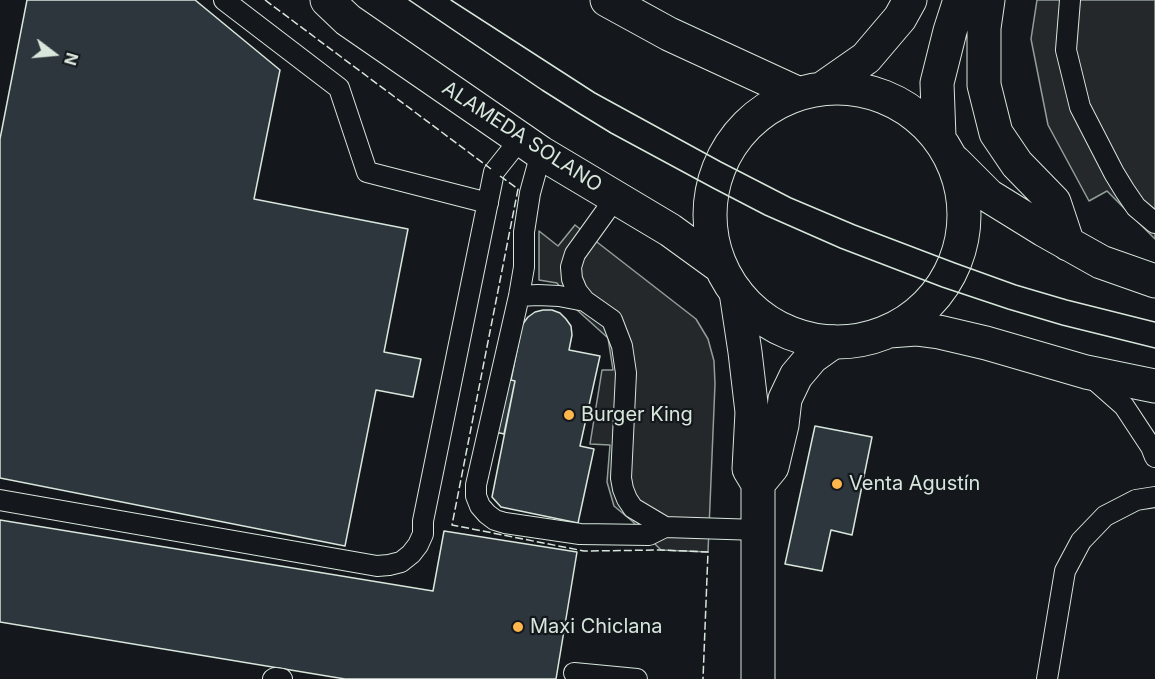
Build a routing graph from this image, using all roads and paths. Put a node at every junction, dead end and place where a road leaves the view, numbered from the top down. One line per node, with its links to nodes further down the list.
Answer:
1 (224, 0): 12 (lane)
2 (327, 0): 9 (main road, ALAMEDA SOLANO)
3 (607, 0): 8 (main road)
4 (910, 0): 8 (main road)
5 (960, 0): 10 (main road)
6 (988, 0): 14 (main road)
7 (1070, 0): 13 (lane)
8 (810, 91): 10 (main road); 15 (main road)
9 (531, 146): 11 (main road, ALAMEDA SOLANO); 12 (lane); 17 (lane)
10 (945, 148): 14 (main road); 19 (main road)
11 (616, 197): 15 (main road, ALAMEDA SOLANO); 18 (lane)
12 (488, 203): 26 (lane)
13 (1155, 223)
14 (1068, 244): 16 (main road)
15 (729, 280): 20 (main road, ALAMEDA SOLANO); 24 (main road)
16 (1155, 281)
17 (519, 296): 18 (lane); 27 (lane)
18 (585, 301): 27 (lane)
19 (889, 332): 20 (main road, ALAMEDA SOLANO); 21 (main road)
20 (833, 342): 24 (main road)
21 (1086, 372): 22 (main road); 23 (lane)
22 (1155, 386)
23 (1155, 457)
24 (758, 484): 28 (main road)
25 (1155, 497): 34 (lane)
26 (0, 500)
27 (665, 527): 28 (lane)
28 (758, 530): 33 (main road)
29 (574, 673): 32 (lane)
30 (273, 679): 31 (lane)
31 (282, 679)
32 (637, 679)
33 (758, 679)
34 (1047, 679)

